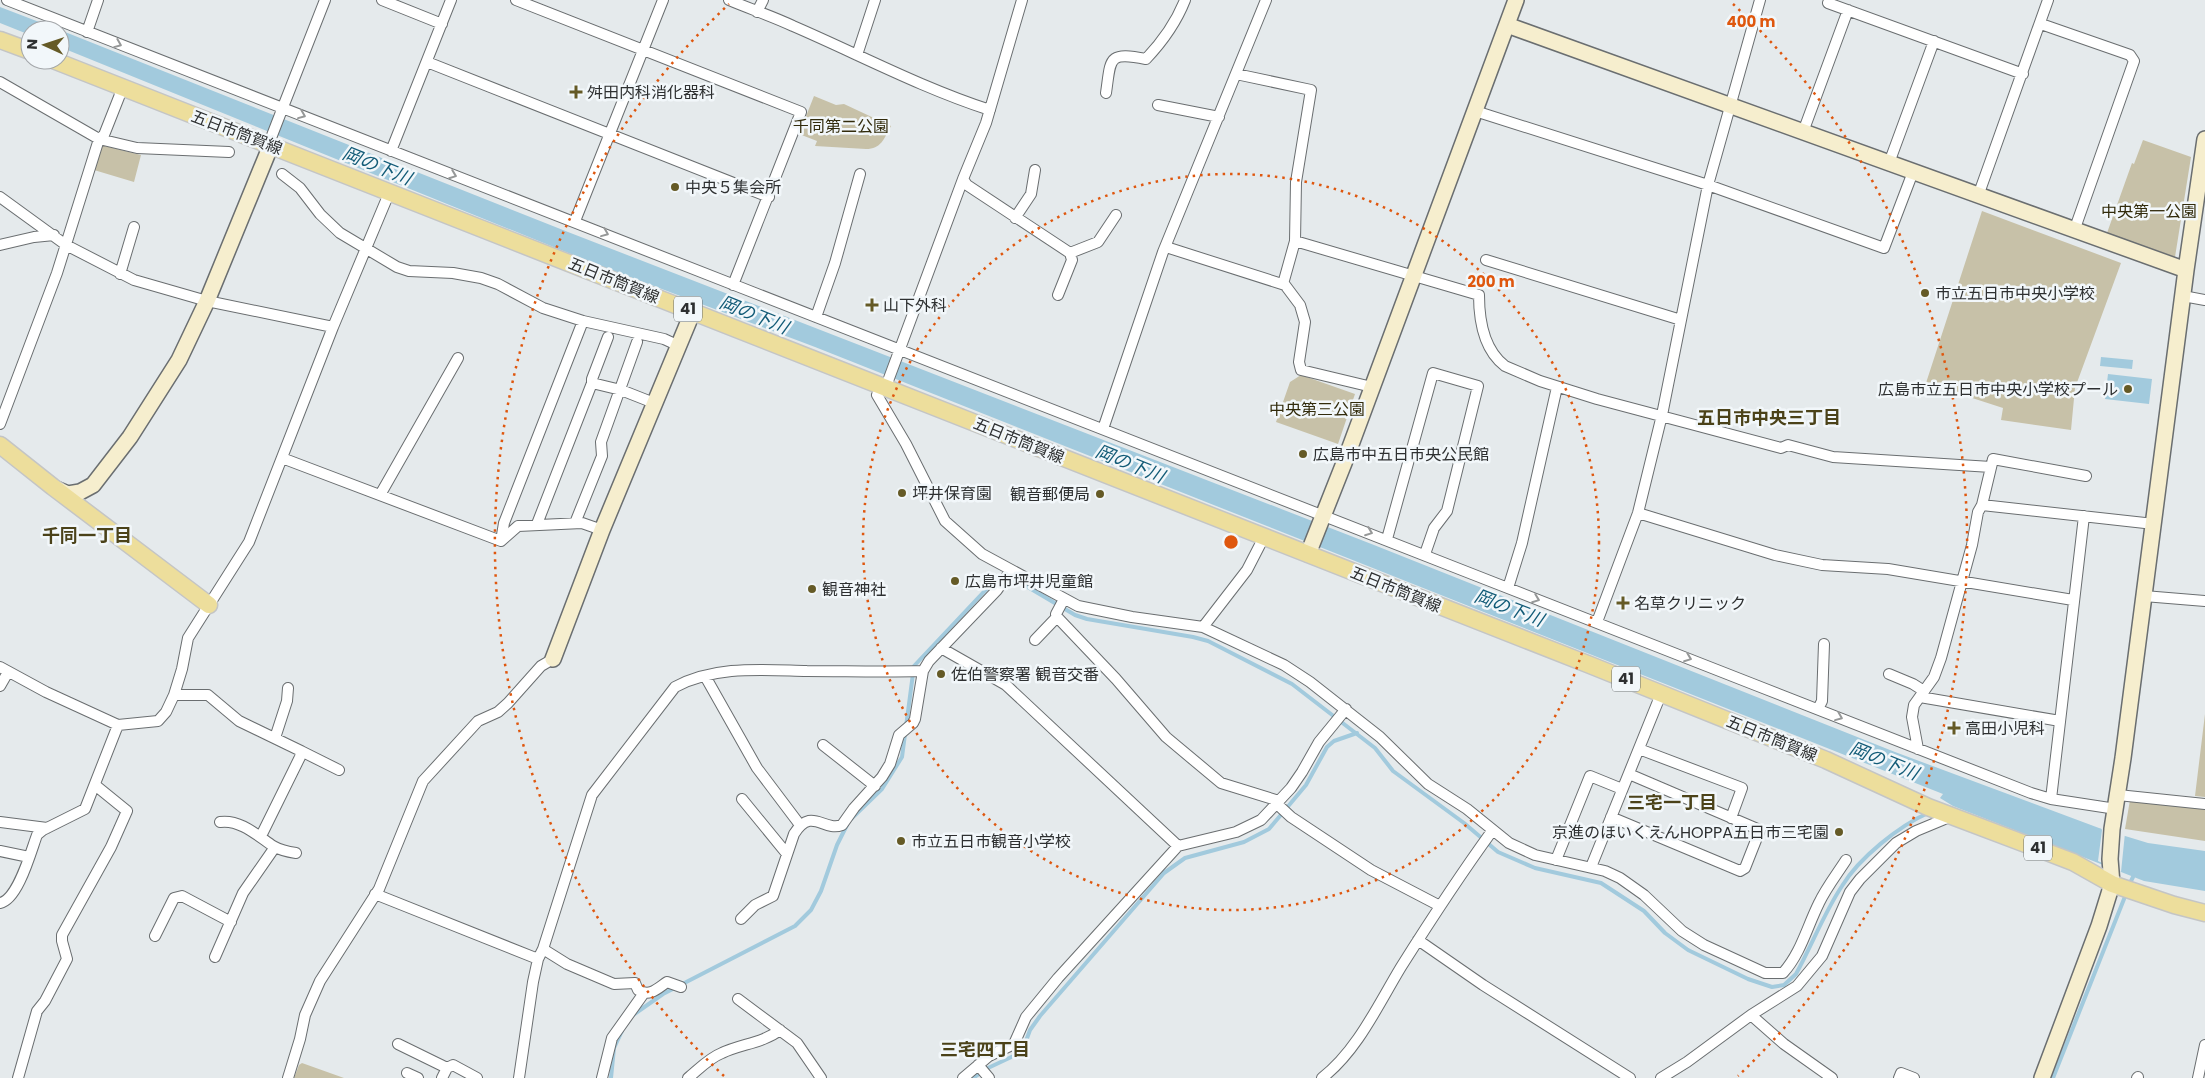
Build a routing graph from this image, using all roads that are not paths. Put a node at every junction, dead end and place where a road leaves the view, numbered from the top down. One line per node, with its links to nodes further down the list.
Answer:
1 (98, 0): 23 (street)
2 (325, 0): 39 (street)
3 (382, 0): 20 (street)
4 (451, 0): 20 (street)
5 (516, 0): 27 (street)
6 (663, 0): 27 (street)
7 (729, 0): 19 (street)
8 (763, 0): 19 (street)
9 (875, 0): 28 (street)
10 (1022, 0): 38 (street)
11 (1185, 0): 35 (street)
12 (1266, 0): 31 (street)
13 (1516, 0): 22 (street)
14 (1760, 0): 37 (street)
15 (2048, 0): 21 (street)
16 (12, 1): 23 (street)
17 (1828, 2): 18 (street)
18 (1848, 10): 25 (street); 42 (street)
19 (757, 12): 28 (street)
20 (442, 24): 29 (street)
21 (2041, 24): 32 (street); 64 (street)
22 (1507, 25): 37 (street); 40 (street)
23 (87, 32): 39 (street, one-way to 39)
24 (0, 40): 26 (main road)
25 (1934, 42): 32 (street); 49 (street)
26 (20, 47)
27 (643, 50): 43 (street); 59 (street)
28 (857, 55): 38 (street)
29 (427, 62): 43 (street); 47 (street)
30 (70, 67): 34 (main road, 五日市筒賀線 / 41)
31 (1236, 74): 41 (street); 66 (street)
32 (2023, 74): 57 (street)
33 (0, 82): 44 (street)
34 (123, 87): 44 (street); 46 (main road, 五日市筒賀線 / 41)
35 (1106, 93)
36 (1158, 105): 41 (street)
37 (1730, 106): 42 (street); 55 (street)
38 (990, 110): 54 (street)
39 (282, 111): 46 (street); 47 (street, one-way to 47)
40 (1475, 112): 55 (street); 75 (street)
41 (1219, 117): 69 (street)
42 (1803, 132): 49 (street)
43 (609, 134): 59 (street); 62 (street)
44 (99, 139): 48 (street); 68 (street)
45 (2205, 140): 73 (street)
46 (271, 142): 56 (main road, 五日市筒賀線 / 41); 81 (street)
47 (391, 151): 62 (street, one-way to 62)
48 (229, 152)
49 (1889, 163): 51 (street)
50 (1035, 170): 61 (street)
51 (1913, 172): 55 (street); 57 (street)
52 (282, 174): 70 (street)
53 (860, 174): 83 (street)
54 (963, 179): 61 (street); 90 (street)
55 (1708, 185): 84 (street)
56 (390, 191): 70 (street); 82 (main road, 五日市筒賀線 / 41)
57 (1978, 196): 64 (street)
58 (0, 197): 65 (street)
59 (769, 197): 77 (street)
60 (1116, 214): 71 (street)
61 (1015, 218): 71 (street)
62 (575, 221): 77 (street, one-way to 77)
63 (134, 227): 74 (street)
64 (2074, 231): 73 (street)
65 (54, 235): 67 (street); 68 (street)
66 (1295, 241): 75 (street); 76 (street)
67 (0, 245)
68 (66, 245): 74 (street); 99 (street)
69 (1166, 247): 76 (street); 100 (street)
70 (366, 249): 85 (street); 86 (street)
71 (1070, 254): 78 (street)
72 (1486, 260): 84 (street)
73 (2186, 270): 79 (street)
74 (120, 274): 81 (street)
75 (1413, 277): 94 (street); 95 (street)
76 (1283, 284): 94 (street)
77 (733, 285): 83 (street)
78 (1058, 295)
79 (2183, 296): 80 (street); 113 (street)
80 (2205, 300)
81 (207, 301): 86 (street); 105 (street)
82 (693, 311): 89 (street); 93 (main road, 五日市筒賀線 / 41)
83 (816, 317): 90 (street)
84 (1681, 320): 98 (street)
85 (583, 322): 89 (street); 117 (street)
86 (333, 327): 102 (street)
87 (608, 337): 92 (street)
88 (637, 342): 96 (street)
89 (677, 345): 97 (street)
90 (899, 352): 93 (street); 100 (street)
91 (458, 358): 106 (street)
92 (592, 384): 96 (street); 112 (street)
93 (885, 384): 115 (main road, 五日市筒賀線 / 41); 120 (street)
94 (1372, 387): 110 (street)
95 (1557, 387): 98 (street); 122 (street)
96 (621, 390): 97 (street); 111 (street)
97 (654, 403): 114 (street)
98 (1662, 415): 103 (street); 108 (street)
99 (0, 424)
100 (1103, 429): 110 (street)
101 (0, 444): 105 (main road)
102 (282, 458): 106 (street); 127 (street)
103 (1991, 467): 104 (street); 107 (street)
104 (2086, 476)
105 (53, 487): 127 (main road)
106 (380, 495): 117 (street)
107 (1982, 505): 109 (street); 121 (street)
108 (1638, 513): 121 (street); 129 (street)
109 (2084, 516): 113 (street); 125 (street)
110 (1322, 518): 116 (street, one-way to 116); 118 (street)
111 (575, 523): 112 (street); 114 (street)
112 (537, 524): 117 (street)
113 (2154, 524): 123 (street)
114 (602, 530): 134 (street)
115 (1264, 537): 118 (main road, 五日市筒賀線 / 41); 130 (street)
116 (1387, 539): 119 (street); 119 (street)
117 (501, 541)
118 (1310, 550): 141 (main road, 五日市筒賀線 / 41)
119 (1424, 554): 122 (street)
120 (1007, 576): 124 (street); 133 (street)
121 (1961, 582): 125 (street); 142 (street)
122 (1508, 588): 129 (street, one-way to 129)
123 (2144, 596): 126 (street); 160 (street)
124 (1063, 600): 128 (street); 130 (street)
125 (2073, 600): 146 (street)
126 (2205, 601)
127 (208, 605): 143 (street)
128 (1057, 616): 131 (street); 161 (street)
129 (1597, 622): 144 (street, one-way to 144)
130 (1203, 627): 145 (street)
131 (1035, 640)
132 (1824, 644): 144 (street)
133 (941, 648): 136 (street); 172 (street)
134 (553, 659): 182 (street)
135 (4, 669): 139 (street); 147 (street)
136 (916, 672): 138 (street); 156 (street)
137 (1889, 674): 142 (street)
138 (705, 676): 168 (street); 190 (street)
139 (0, 686)
140 (288, 688): 148 (street)
141 (1661, 694): 150 (street); 163 (main road, 五日市筒賀線 / 41)
142 (1922, 694): 146 (street); 151 (street)
143 (174, 695): 147 (street); 148 (street)
144 (1818, 709): 151 (street, one-way to 151)
145 (1344, 711): 161 (street); 170 (street)
146 (2060, 721): 159 (street)
147 (118, 725): 155 (street)
148 (275, 738): 152 (street)
149 (823, 745): 156 (street)
150 (1639, 749): 154 (street); 165 (street)
151 (1918, 749): 159 (street)
152 (301, 751): 153 (street); 171 (street)
153 (339, 770)
154 (1629, 774): 157 (street); 165 (street)
155 (95, 785): 169 (street); 205 (street)
156 (875, 786): 168 (street)
157 (1622, 789): 164 (street); 178 (street)
158 (742, 799): 176 (street)
159 (2051, 799): 160 (street)
160 (2117, 802): 162 (street); 181 (street)
161 (1279, 804): 172 (street); 184 (street)
162 (2205, 804)
163 (1948, 815): 181 (main road, 五日市筒賀線 / 41); 194 (street)
164 (1611, 817): 165 (street); 180 (street)
165 (1730, 818)
166 (0, 822): 169 (street)
167 (220, 822): 171 (street)
168 (800, 825): 176 (street)
169 (47, 828): 177 (street)
170 (1491, 833): 178 (street); 184 (street)
171 (261, 836): 173 (street)
172 (1178, 846): 203 (street)
173 (274, 847): 175 (street); 187 (street)
174 (0, 851): 177 (street)
175 (296, 853)
176 (787, 854): 186 (street)
177 (29, 857): 183 (street)
178 (1556, 860): 180 (street)
179 (1846, 860): 193 (street)
180 (1591, 867): 193 (street)
181 (2122, 888): 185 (main road, 五日市筒賀線 / 41); 221 (street)
182 (376, 894): 192 (street); 206 (street)
183 (0, 902)
184 (1440, 906): 189 (street)
185 (2205, 913)
186 (741, 919)
187 (230, 922): 188 (street); 191 (street)
188 (155, 936)
189 (1418, 940): 215 (street); 216 (street)
190 (543, 949): 192 (street); 196 (street)
191 (215, 956)
192 (538, 959): 210 (street)
193 (1784, 974): 194 (street)
194 (1795, 984): 198 (street)
195 (678, 985): 196 (street)
196 (644, 994): 211 (street)
197 (738, 999): 199 (street)
198 (1751, 1015): 217 (street); 218 (street)
199 (780, 1030): 212 (street); 213 (street)
200 (398, 1044): 202 (street)
201 (2205, 1044): 222 (street)
202 (447, 1068): 208 (street); 209 (street)
203 (983, 1071): 214 (street)
204 (407, 1073): 207 (street)
205 (18, 1078)
206 (288, 1078)
207 (418, 1078)
208 (442, 1078)
209 (477, 1078)
210 (519, 1078)
211 (602, 1078)
212 (688, 1078)
213 (821, 1078)
214 (963, 1078)
215 (1322, 1078)
216 (1630, 1078)
217 (1661, 1078)
218 (1832, 1078)
219 (1899, 1078): 220 (street)
220 (1914, 1078)
221 (2042, 1078)
222 (2198, 1078)

